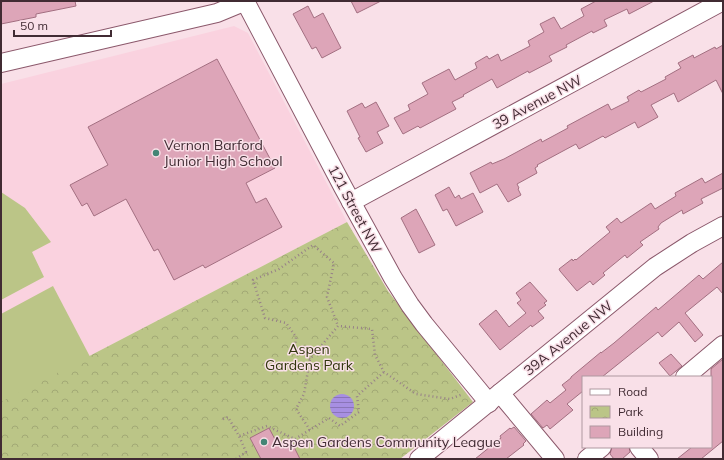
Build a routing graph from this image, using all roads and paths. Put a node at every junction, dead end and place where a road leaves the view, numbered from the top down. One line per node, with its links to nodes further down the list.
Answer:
1 (245, 1): 3 (street); 4 (street, 121 Street NW)
2 (723, 1): 4 (street, 39 Avenue NW)
3 (1, 63)
4 (351, 202): 12 (street, 121 Street NW)
5 (723, 226): 12 (street, 39A Avenue NW)
6 (338, 326): 8 (path); 8 (path); 9 (path)
7 (723, 345): 10 (street)
8 (310, 359): 14 (path)
9 (384, 372): 11 (path); 14 (path)
10 (686, 376)
11 (467, 392)
12 (494, 398): 19 (street, 39A Avenue NW); 20 (street, 121 Street NW)
13 (223, 420): 15 (path)
14 (310, 430): 15 (path)
15 (239, 436): 18 (path)
16 (601, 448): 21 (street)
17 (640, 448): 22 (street)
18 (236, 459)
19 (419, 459)
20 (555, 459)
21 (587, 459)
22 (649, 459)

